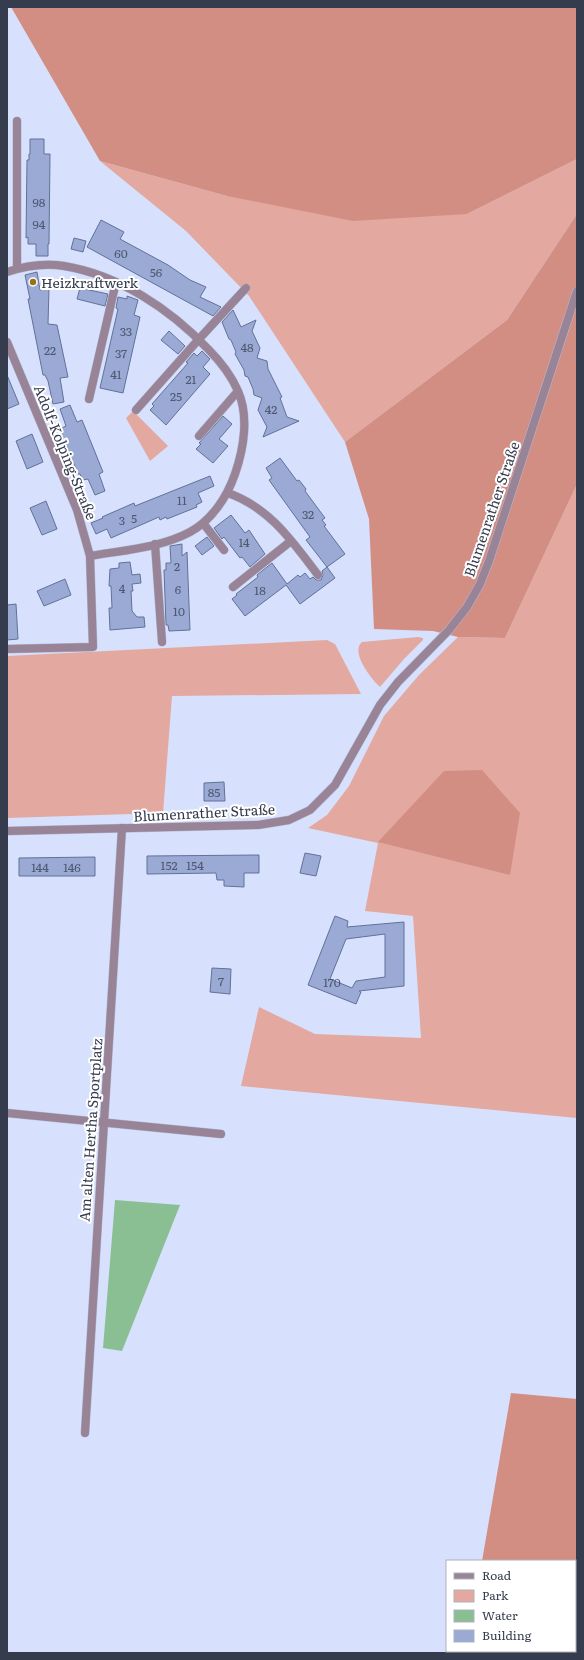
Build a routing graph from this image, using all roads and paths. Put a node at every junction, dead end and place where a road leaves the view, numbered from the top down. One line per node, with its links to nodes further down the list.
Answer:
1 (17, 121): 2 (street)
2 (17, 268): 3 (street); 4 (street)
3 (7, 272)
4 (116, 282): 7 (street); 10 (street)
5 (246, 288): 7 (street)
6 (577, 291): 23 (street, Blumenrather Straße)
7 (198, 339): 9 (street); 11 (street)
8 (7, 342): 18 (street, Adolf-Kolping-Straße)
9 (238, 391): 12 (street); 13 (street)
10 (89, 398)
11 (136, 410)
12 (199, 436)
13 (228, 494): 14 (street); 15 (street)
14 (203, 524): 16 (street); 17 (street)
15 (291, 541): 19 (street); 20 (street)
16 (155, 544): 18 (street); 21 (street)
17 (224, 550)
18 (90, 556): 22 (street, Adolf-Kolping-Straße)
19 (318, 575)
20 (233, 587)
21 (162, 642)
22 (7, 649)
23 (122, 828): 24 (street, Blumenrather Straße); 26 (street, Am alten Hertha Sportplatz)
24 (7, 831)
25 (7, 1112): 26 (street)
26 (104, 1123): 27 (street); 28 (street, Am alten Hertha Sportplatz)
27 (220, 1134)
28 (85, 1432)

